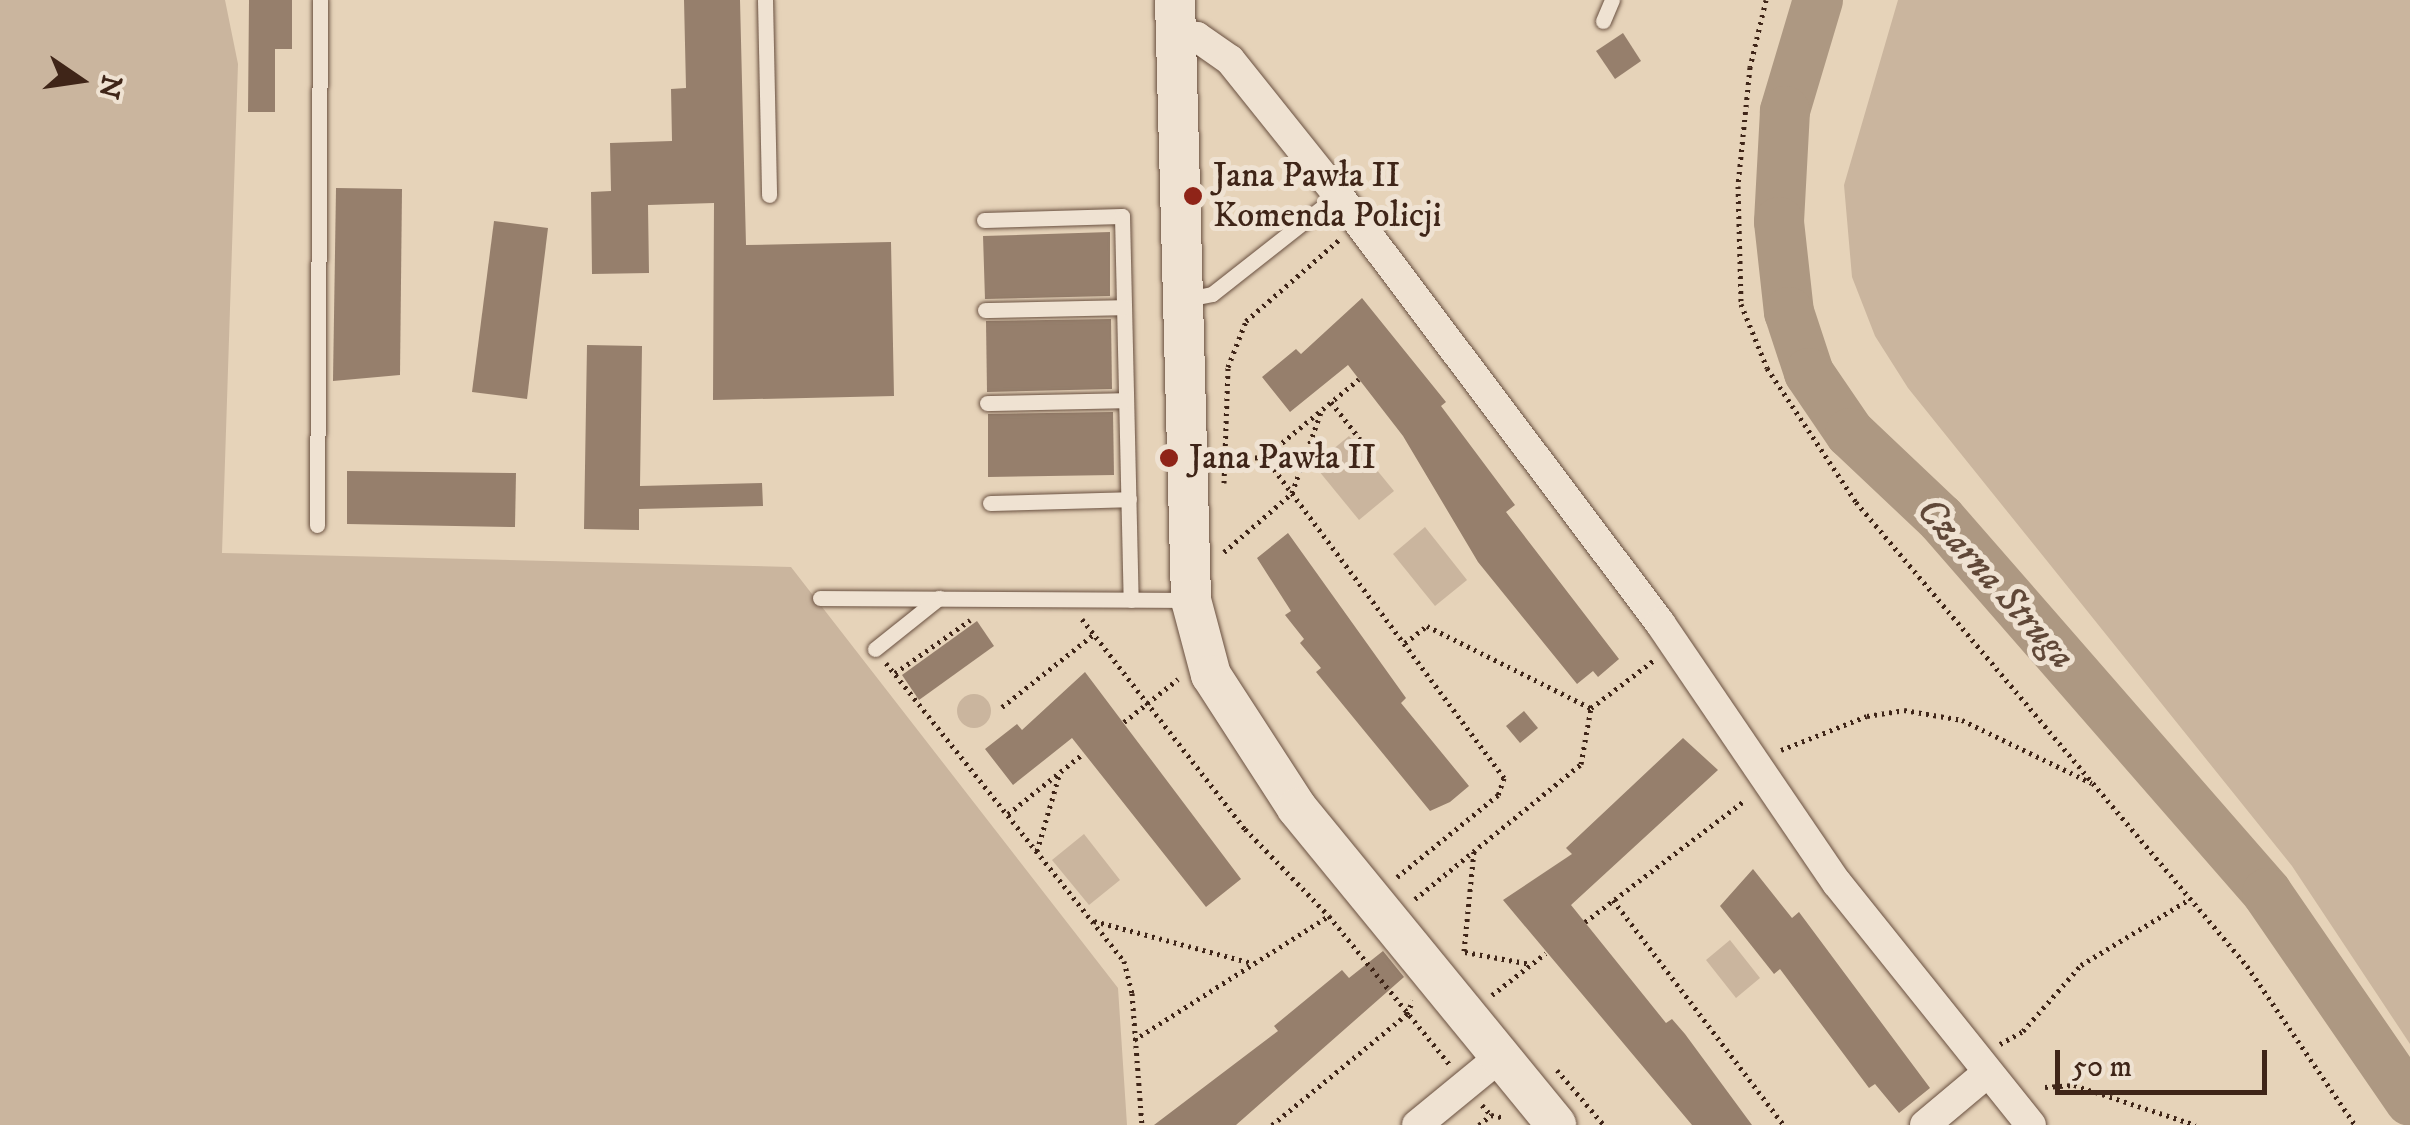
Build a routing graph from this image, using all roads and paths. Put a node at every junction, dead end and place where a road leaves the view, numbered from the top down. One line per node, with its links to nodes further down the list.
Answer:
1 (320, 0): 26 (lane)
2 (765, 0): 7 (lane)
3 (1612, 0): 6 (lane)
4 (1766, 0): 53 (path)
5 (1176, 17): 8 (street); 11 (street)
6 (1603, 22)
7 (769, 195)
8 (1338, 195): 11 (lane); 51 (street)
9 (984, 220): 12 (lane)
10 (1355, 253): 21 (path)
11 (1181, 298): 33 (street)
12 (1124, 307): 13 (lane); 15 (lane)
13 (985, 310)
14 (1359, 379): 16 (path)
15 (1126, 400): 17 (lane); 24 (lane)
16 (1331, 402): 18 (path); 19 (path)
17 (987, 404)
18 (1322, 409): 20 (path); 23 (path)
19 (1360, 439)
20 (1265, 457): 21 (path); 23 (path)
21 (1226, 459): 22 (path)
22 (1224, 489)
23 (1292, 493): 28 (path); 40 (path)
24 (1129, 499): 25 (lane); 32 (lane)
25 (990, 503)
26 (317, 525)
27 (1222, 537): 28 (path)
28 (1222, 554): 29 (path)
29 (1222, 565)
30 (820, 598): 31 (lane)
31 (938, 598): 32 (lane); 41 (lane)
32 (1130, 600): 33 (lane)
33 (1191, 600): 68 (street)
34 (976, 616): 44 (path)
35 (1063, 616): 36 (path)
36 (1080, 616): 37 (path); 38 (path)
37 (1099, 617)
38 (1093, 635): 46 (path); 47 (path)
39 (1645, 642): 42 (path)
40 (1405, 643): 48 (path); 59 (path)
41 (874, 649): 44 (path)
42 (1656, 658): 45 (path); 48 (path)
43 (1188, 670): 46 (path)
44 (895, 673): 55 (path)
45 (1667, 673)
46 (1147, 704): 49 (path); 64 (path)
47 (1002, 707)
48 (1590, 708): 57 (path)
49 (1124, 722)
50 (1084, 754): 52 (path)
51 (1754, 763): 53 (path); 76 (street)
52 (1059, 773): 55 (path); 56 (path)
53 (2095, 784): 60 (path)
54 (1756, 808): 61 (path)
55 (1007, 814): 56 (path)
56 (1036, 851): 65 (path)
57 (1474, 851): 62 (path); 68 (path)
58 (1382, 864): 59 (path)
59 (1394, 879): 62 (path)
60 (2190, 899): 76 (path); 90 (path)
61 (1613, 900): 66 (path); 86 (path)
62 (1413, 901): 63 (path)
63 (1424, 915)
64 (1329, 916): 69 (path); 72 (path)
65 (1091, 920): 69 (path); 73 (path)
66 (1585, 922)
67 (1546, 953): 70 (path)
68 (1454, 959): 70 (path); 71 (street); 72 (path)
69 (1252, 963): 73 (path)
70 (1531, 964): 71 (path)
71 (1485, 1001): 74 (street)
72 (1407, 1014): 77 (path); 80 (path)
73 (1134, 1040): 79 (path)
74 (1500, 1057): 81 (street); 84 (street)
75 (1547, 1062): 85 (path)
76 (1982, 1067): 87 (street); 88 (street)
77 (1452, 1068)
78 (2045, 1087): 89 (path)
79 (1142, 1125)
80 (1272, 1125)
81 (1418, 1125)
82 (1479, 1125): 83 (path)
83 (1514, 1125)
84 (1556, 1125)
85 (1604, 1125)
86 (1784, 1125)
87 (1925, 1125)
88 (2031, 1125)
89 (2196, 1125)
90 (2355, 1125)

